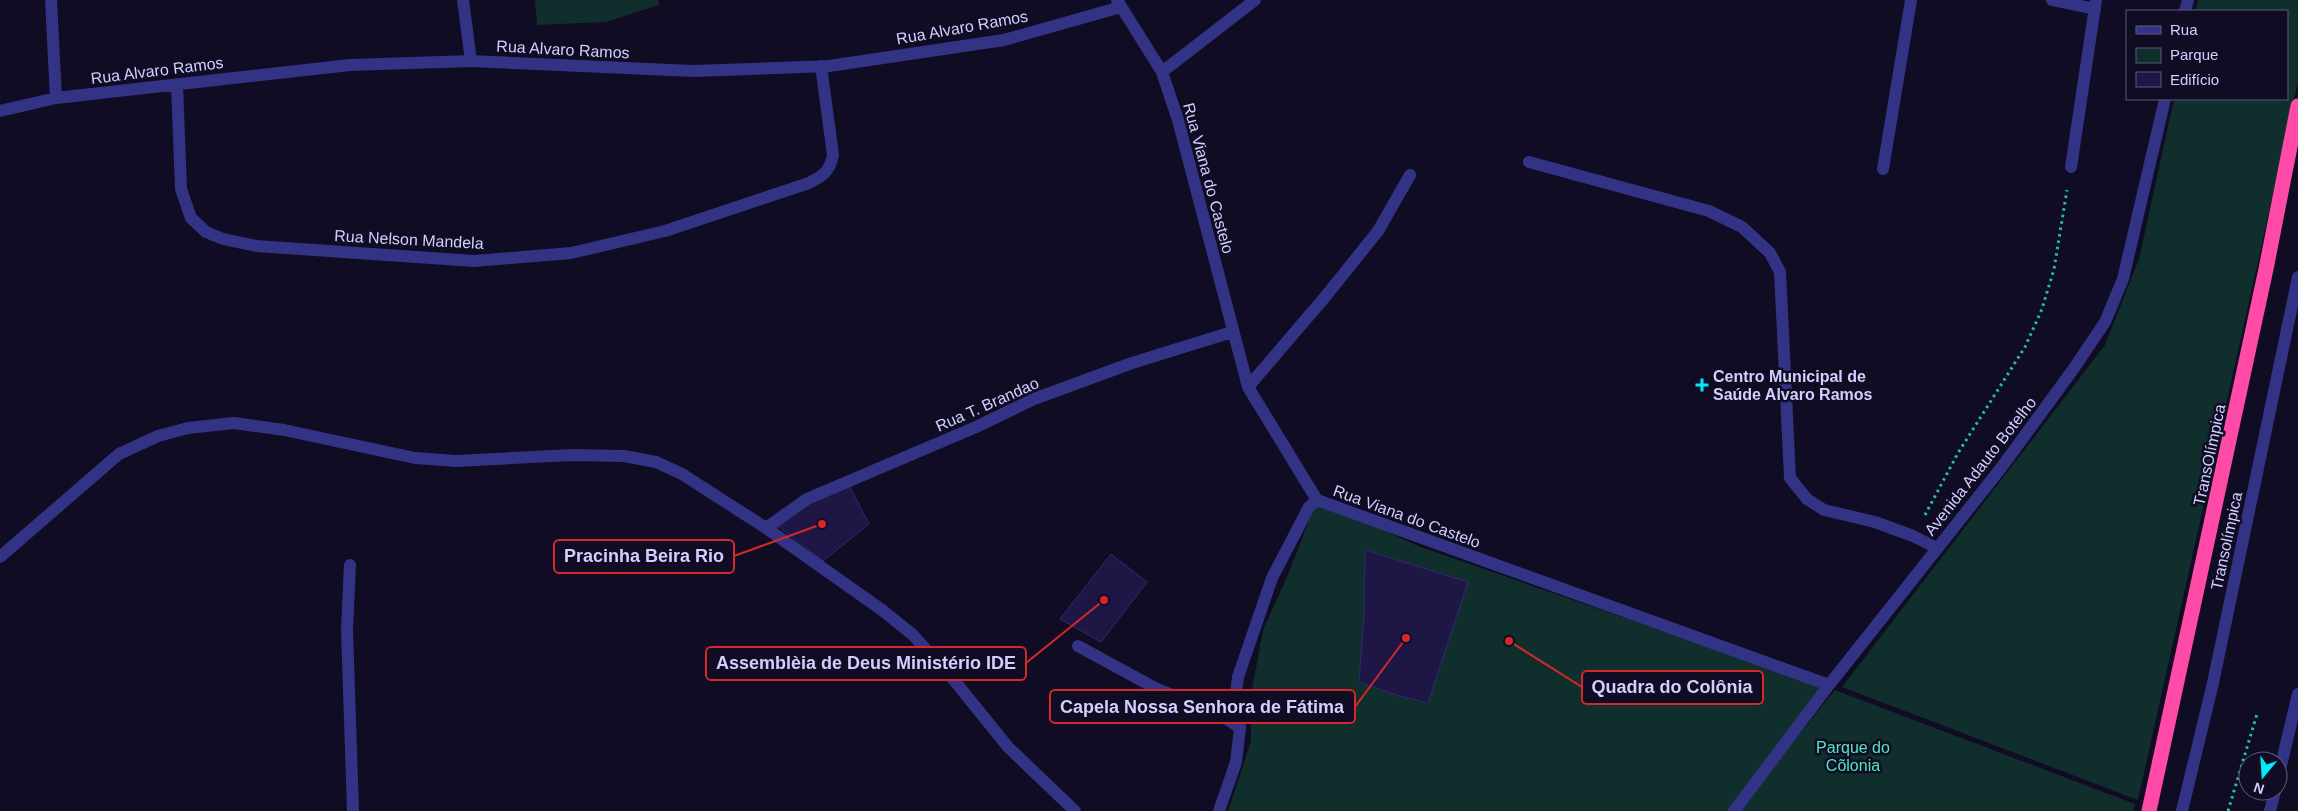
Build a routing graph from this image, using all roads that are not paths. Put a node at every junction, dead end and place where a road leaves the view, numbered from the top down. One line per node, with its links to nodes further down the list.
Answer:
1 (51, 0): 12 (street)
2 (463, 0): 8 (street)
3 (1254, 0): 10 (street)
4 (1911, 0): 18 (street)
5 (2052, 0): 7 (street)
6 (1119, 4): 9 (street, Rua Alvaro Ramos); 10 (street, Rua Viana do Castelo)
7 (2095, 4): 17 (street)
8 (471, 61): 9 (street, Rua Alvaro Ramos); 11 (street, Rua Alvaro Ramos)
9 (821, 66): 11 (street, Rua Nelson Mandela)
10 (1162, 72): 21 (street, Rua Viana do Castelo)
11 (177, 84): 12 (street, Rua Alvaro Ramos)
12 (56, 98): 15 (street, Rua Alvaro Ramos)
13 (2165, 100): 25 (street, Avenida Adauto Botelho)
14 (2298, 106): 37 (highway, TransOlímpica)
15 (0, 111)
16 (1529, 162): 25 (street)
17 (2070, 167)
18 (1883, 169)
19 (1410, 175): 22 (street)
20 (2298, 278): 38 (street, Transolímpica)
21 (1232, 332): 22 (street, Rua Viana do Castelo); 24 (street, Rua T. Brandao)
22 (1248, 387): 23 (street, Rua Viana do Castelo)
23 (1317, 500): 29 (street, Rua Viana do Castelo); 31 (street)
24 (766, 528): 26 (street); 34 (street)
25 (1937, 548): 29 (street, Avenida Adauto Botelho)
26 (0, 557)
27 (350, 564): 33 (street)
28 (1078, 646): 31 (street)
29 (1829, 685): 36 (street, Avenida Adauto Botelho)
30 (2298, 694): 32 (street)
31 (1240, 728): 35 (street)
32 (2284, 751)
33 (352, 811)
34 (1076, 811)
35 (1219, 811)
36 (1734, 811)
37 (2149, 811)
38 (2182, 811)

